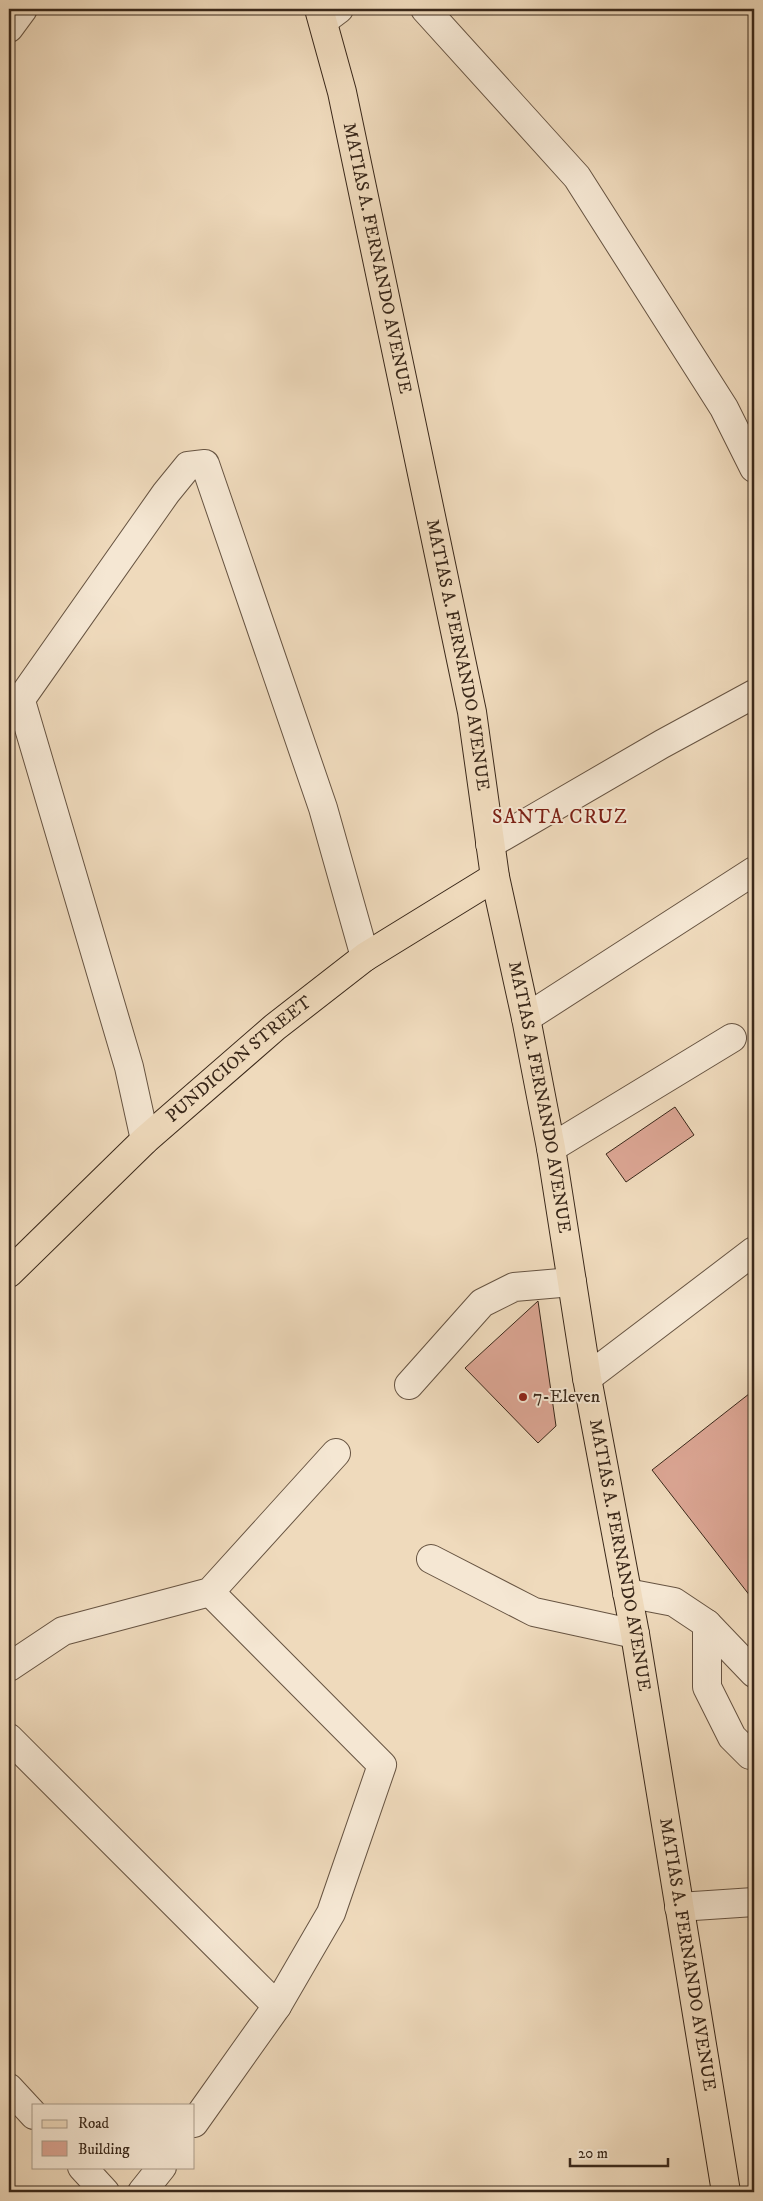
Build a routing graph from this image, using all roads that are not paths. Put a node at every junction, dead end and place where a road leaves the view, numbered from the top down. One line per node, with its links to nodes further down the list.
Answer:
1 (23, 9): 4 (street)
2 (425, 9): 5 (street)
3 (327, 13): 8 (main road, MATIAS A. FERNANDO AVENUE)
4 (9, 28)
5 (754, 468)
6 (754, 694): 8 (street)
7 (15, 708): 11 (street); 14 (street)
8 (490, 844): 10 (main road, MATIAS A. FERNANDO AVENUE)
9 (754, 872): 12 (street)
10 (495, 877): 11 (main road, PUNDICION STREET); 12 (main road, MATIAS A. FERNANDO AVENUE)
11 (365, 957): 14 (main road, PUNDICION STREET)
12 (526, 1018): 15 (main road, MATIAS A. FERNANDO AVENUE)
13 (732, 1038): 15 (street)
14 (146, 1140): 17 (main road, PUNDICION STREET)
15 (551, 1148): 18 (main road, MATIAS A. FERNANDO AVENUE)
16 (754, 1251): 19 (street)
17 (9, 1273)
18 (572, 1282): 19 (main road, MATIAS A. FERNANDO AVENUE); 20 (street)
19 (587, 1378): 24 (main road, MATIAS A. FERNANDO AVENUE)
20 (409, 1385)
21 (336, 1453): 23 (street)
22 (431, 1559): 26 (street)
23 (210, 1592): 27 (street); 33 (street)
24 (627, 1593): 25 (street); 26 (main road, MATIAS A. FERNANDO AVENUE)
25 (707, 1624): 28 (street); 30 (street)
26 (635, 1634): 32 (main road, MATIAS A. FERNANDO AVENUE)
27 (9, 1667)
28 (754, 1673)
29 (9, 1738): 33 (street)
30 (754, 1751)
31 (754, 1902): 32 (street)
32 (679, 1907): 39 (main road, MATIAS A. FERNANDO AVENUE)
33 (277, 2006): 36 (street)
34 (9, 2088): 35 (street)
35 (32, 2113)
36 (195, 2122)
37 (83, 2168): 38 (street)
38 (105, 2192)
39 (726, 2192)

